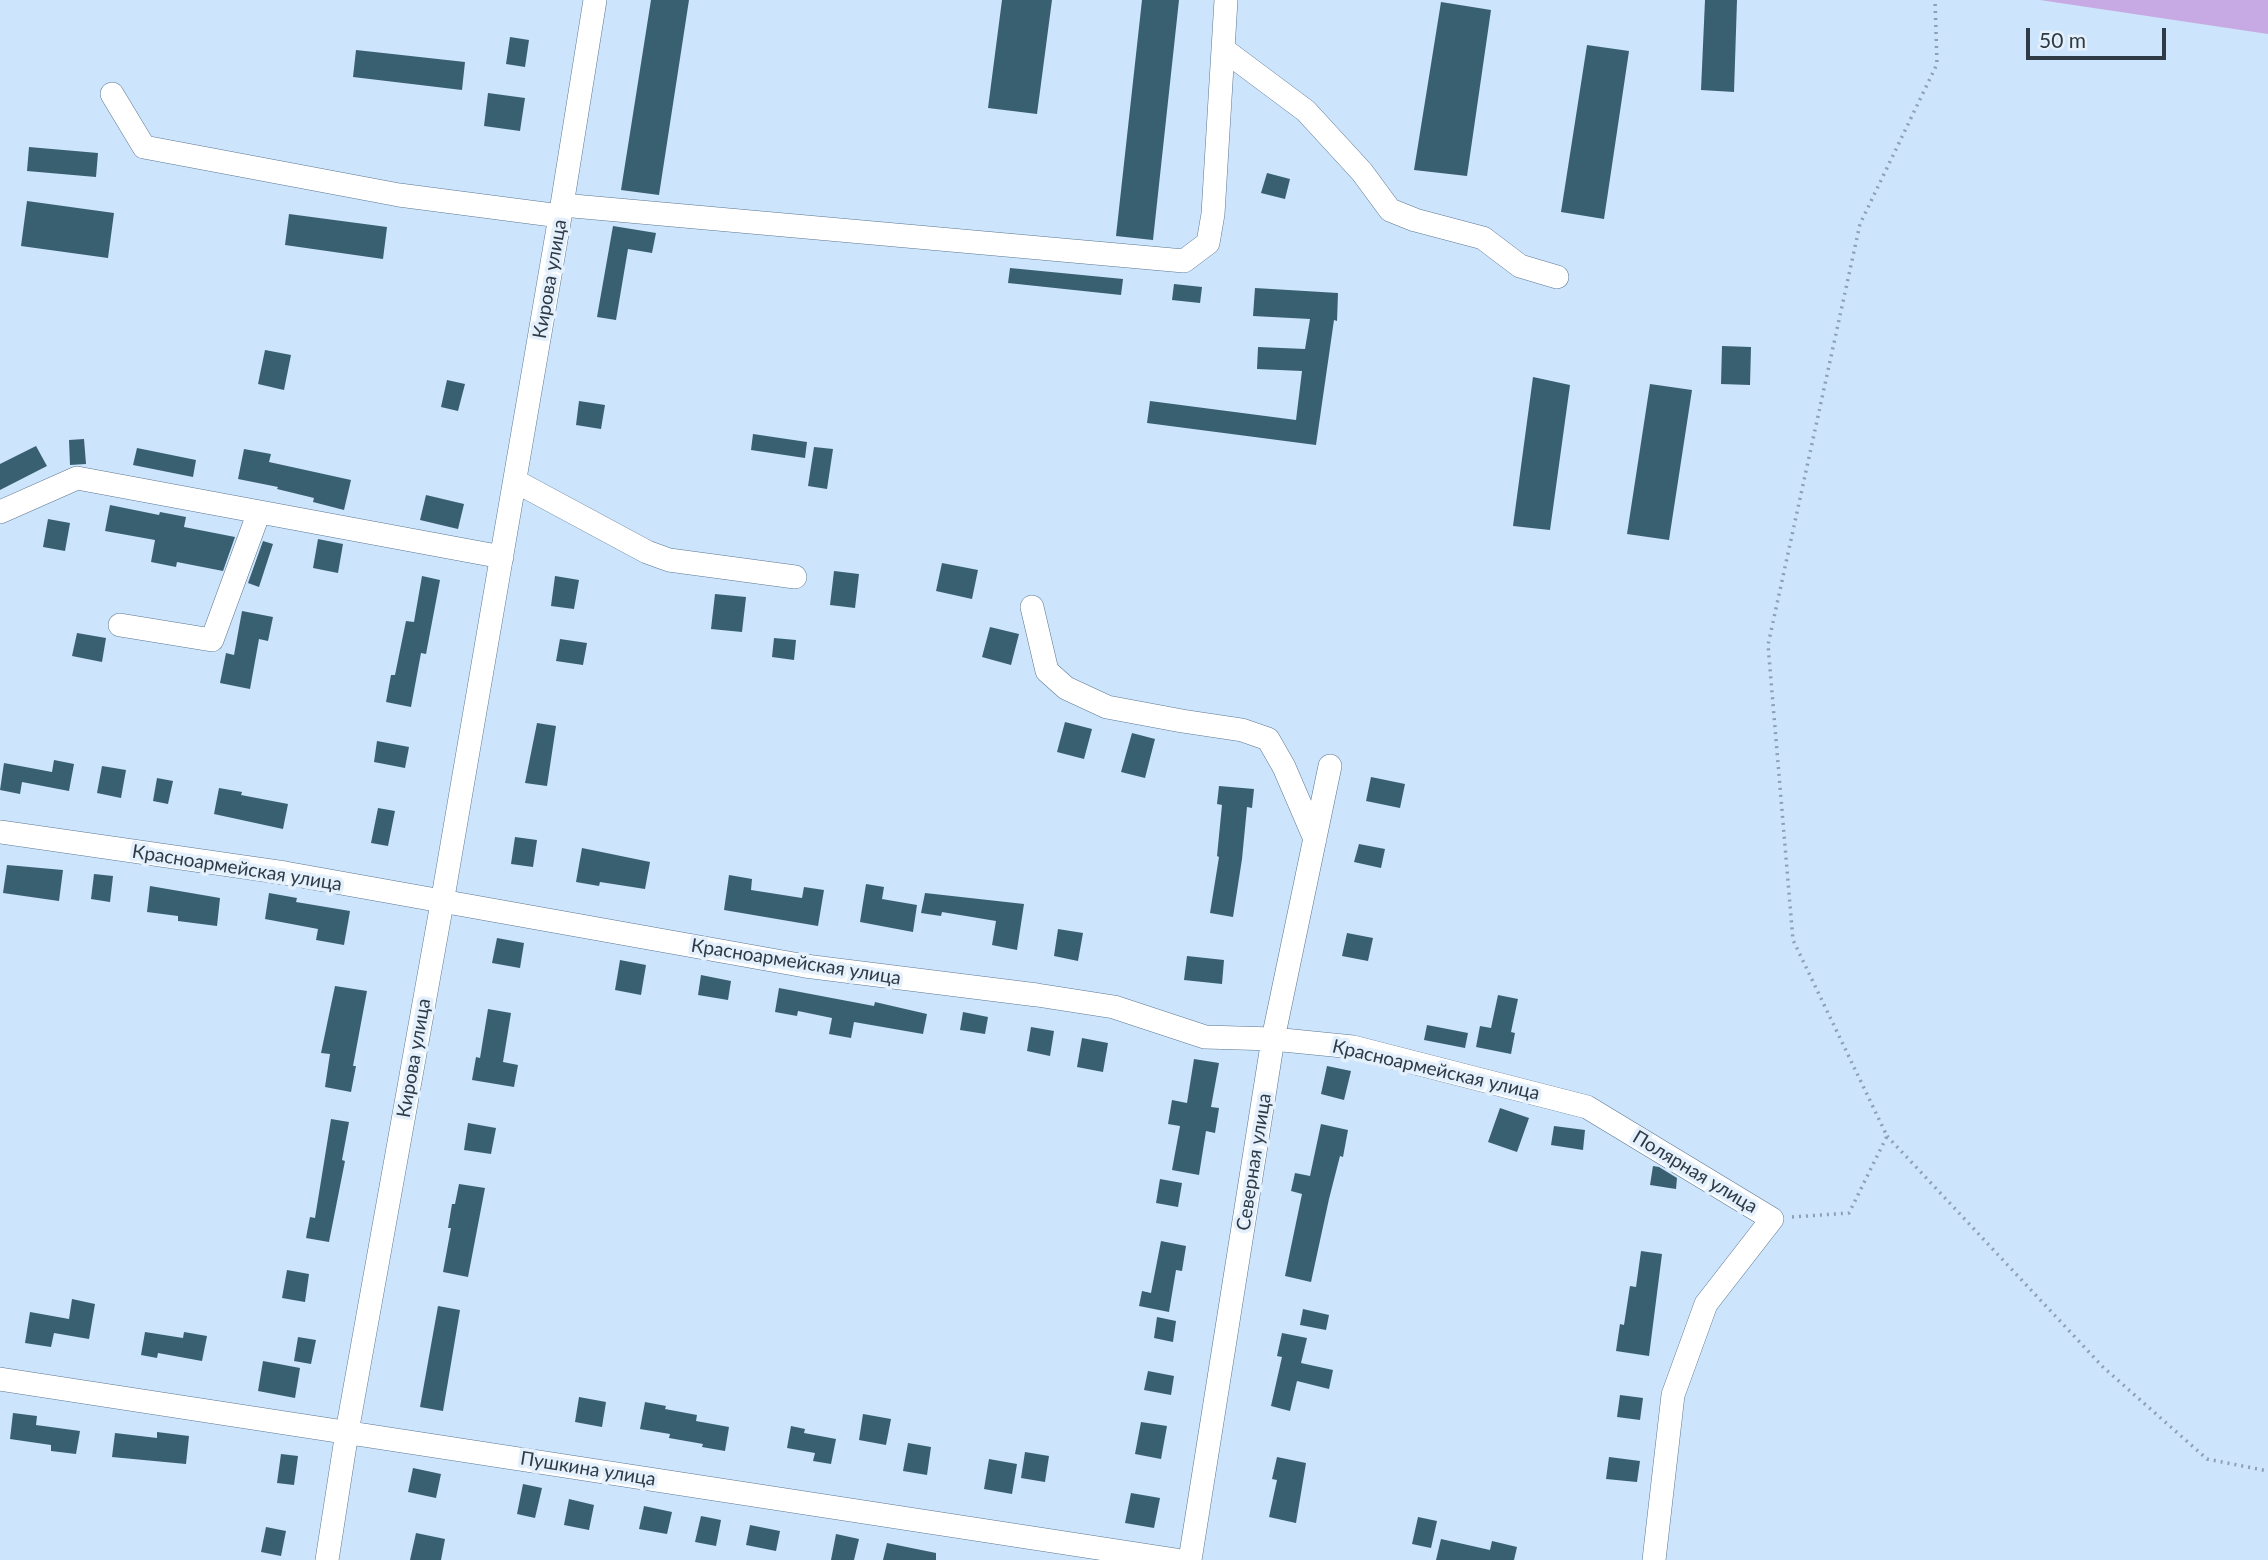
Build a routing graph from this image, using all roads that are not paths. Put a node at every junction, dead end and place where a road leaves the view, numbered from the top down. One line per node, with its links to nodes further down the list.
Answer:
1 (595, 0): 5 (street, Кирова улица)
2 (1226, 0): 3 (street)
3 (1223, 49): 5 (street); 6 (street)
4 (112, 94): 5 (street)
5 (561, 211): 7 (street, Кирова улица)
6 (1557, 277)
7 (515, 481): 10 (street, Кирова улица); 11 (street)
8 (0, 512): 9 (street)
9 (259, 512): 10 (street); 13 (street)
10 (502, 557): 17 (street, Кирова улица)
11 (795, 577)
12 (1032, 607): 16 (street)
13 (120, 625)
14 (1330, 766): 16 (street, Северная улица)
15 (0, 832): 17 (street, Красноармейская улица)
16 (1315, 839): 18 (street, Северная улица)
17 (442, 903): 18 (street, Красноармейская улица); 21 (street, Кирова улица)
18 (1273, 1039): 19 (street, Красноармейская улица); 24 (street, Северная улица)
19 (1587, 1107): 25 (street, Полярная улица)
20 (0, 1379): 21 (street, Пушкина улица)
21 (347, 1432): 22 (street, Кирова улица); 23 (street, Пушкина улица)
22 (327, 1560)
23 (1176, 1560)
24 (1190, 1560)
25 (1654, 1560)

